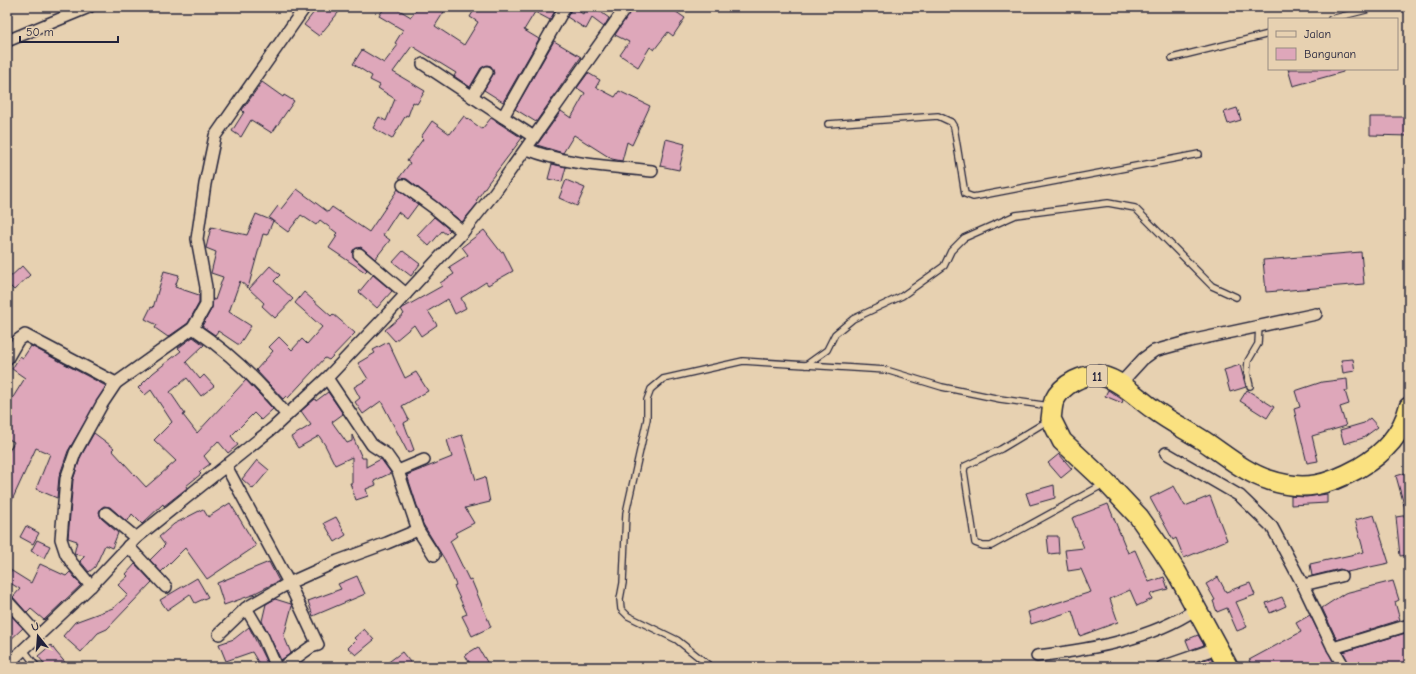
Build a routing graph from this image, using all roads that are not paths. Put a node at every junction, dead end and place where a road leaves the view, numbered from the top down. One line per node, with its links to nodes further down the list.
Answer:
1 (89, 7): 8 (street)
2 (305, 7): 26 (street)
3 (565, 7): 13 (street)
4 (626, 7): 15 (street)
5 (1366, 10): 6 (lane)
6 (1335, 18)
7 (1268, 34): 9 (lane)
8 (7, 41)
9 (1172, 58)
10 (423, 64): 12 (street)
11 (487, 72): 12 (street)
12 (472, 97): 13 (street)
13 (503, 117): 15 (street)
14 (828, 124): 17 (lane)
15 (534, 137): 16 (street)
16 (526, 149): 18 (street); 20 (street)
17 (1199, 154)
18 (652, 171)
19 (403, 185): 20 (street)
20 (462, 232): 22 (street)
21 (360, 254): 22 (street)
22 (406, 294): 29 (street)
23 (1236, 297): 28 (lane)
24 (1316, 314): 25 (street)
25 (1259, 326): 31 (street); 32 (lane)
26 (193, 328): 30 (street); 35 (street)
27 (7, 359): 30 (street)
28 (806, 365): 34 (lane); 64 (lane)
29 (327, 378): 35 (street); 39 (street)
30 (116, 383): 48 (street)
31 (1120, 384): 33 (highway, 11); 34 (highway, 11)
32 (1250, 386)
33 (1409, 407)
34 (1052, 413): 40 (highway); 40 (lane)
35 (287, 415): 38 (street)
36 (1166, 453): 47 (street)
37 (424, 460): 39 (street)
38 (226, 466): 43 (street); 46 (street)
39 (398, 471): 42 (street)
40 (1107, 483): 52 (highway)
41 (106, 513): 43 (street)
42 (418, 530): 44 (street); 46 (street)
43 (132, 542): 48 (street); 49 (street)
44 (434, 555)
45 (1341, 576): 47 (street)
46 (289, 583): 51 (street); 63 (street)
47 (1303, 585): 57 (street)
48 (91, 586): 55 (street)
49 (166, 587)
50 (7, 601): 55 (street)
51 (246, 608): 54 (street); 62 (street)
52 (1196, 609): 56 (highway); 59 (street)
53 (1409, 626): 57 (street)
54 (219, 634)
55 (38, 635): 58 (street)
56 (1218, 648): 65 (street); 66 (highway)
57 (1333, 648): 67 (street)
58 (24, 650): 60 (street); 61 (lane)
59 (1037, 656)
60 (7, 665)
61 (37, 667)
62 (276, 667)
63 (283, 667)
64 (711, 667)
65 (1162, 667)
66 (1228, 667)
67 (1344, 667)

